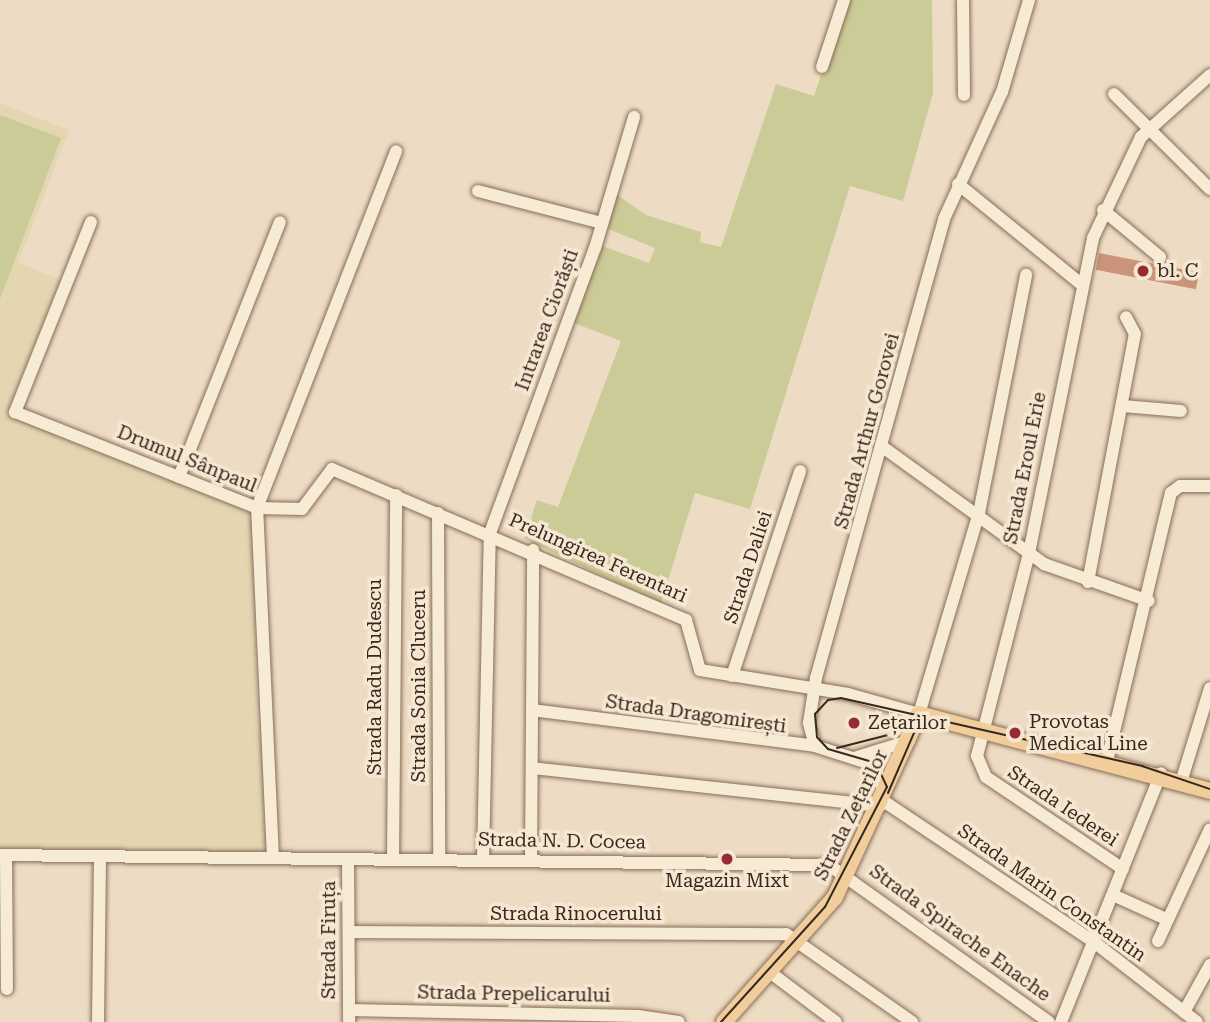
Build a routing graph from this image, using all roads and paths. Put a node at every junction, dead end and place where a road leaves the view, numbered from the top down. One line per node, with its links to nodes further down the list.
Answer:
1 (844, 0): 4 (street)
2 (963, 0): 7 (street)
3 (1029, 0): 11 (street, Strada Arthur Gorovei)
4 (822, 66)
5 (1210, 75): 9 (street)
6 (1114, 94): 9 (street)
7 (964, 95)
8 (634, 117): 17 (street, Intrarea Ciorăști)
9 (1146, 131): 12 (street); 14 (street, Strada Eroul Erie)
10 (396, 151): 30 (street)
11 (958, 184): 20 (street); 24 (street, Strada Arthur Gorovei)
12 (1210, 189)
13 (478, 191): 17 (street)
14 (1103, 210): 18 (street); 20 (street, Strada Eroul Erie)
15 (91, 222): 27 (street, Drumul Sânpaul)
16 (280, 222): 27 (street)
17 (603, 223): 33 (street, Intrarea Ciorăști)
18 (1160, 257)
19 (1026, 275): 32 (street)
20 (1080, 284): 35 (street, Strada Eroul Erie)
21 (1126, 317): 22 (street)
22 (1123, 407): 23 (street); 36 (street)
23 (1181, 411)
24 (884, 448): 32 (street); 39 (street, Strada Arthur Gorovei)
25 (332, 469): 29 (street, Prelungirea Ferentari); 30 (street, Drumul Sânpaul)
26 (800, 471): 38 (street, Strada Daliei)
27 (179, 477): 30 (street, Drumul Sânpaul)
28 (1210, 486): 37 (street)
29 (396, 495): 31 (street, Prelungirea Ferentari); 59 (street, Strada Radu Dudescu)
30 (257, 508): 57 (street)
31 (438, 513): 33 (street, Prelungirea Ferentari); 60 (street, Strada Sonia Cluceru)
32 (979, 513): 35 (street); 42 (street)
33 (490, 533): 34 (street, Prelungirea Ferentari); 61 (street, Intrarea Ciorăști)
34 (533, 550): 38 (street, Prelungirea Ferentari); 41 (street)
35 (1029, 553): 36 (street); 44 (street, Strada Eroul Erie)
36 (1088, 582): 37 (street)
37 (1149, 601): 48 (street)
38 (732, 676): 39 (street, Prelungirea Ferentari)
39 (814, 687): 42 (street, Prelungirea Ferentari); 46 (street, Strada Arthur Gorovei)
40 (1210, 688): 51 (street)
41 (532, 710): 46 (street, Strada Dragomirești); 49 (street)
42 (919, 714): 43 (main road, Prelungirea Ferentari); 45 (main road, Strada Zețarilor)
43 (938, 723): 44 (main road, Prelungirea Ferentari); 45 (main road)
44 (983, 733): 48 (main road, Prelungirea Ferentari); 63 (street, Strada Iederei)
45 (909, 741): 47 (street); 53 (main road, Strada Zețarilor)
46 (814, 746): 47 (street, Strada Dragomirești)
47 (853, 758): 53 (street, Strada Dragomirești)
48 (1107, 761): 50 (main road, Prelungirea Ferentari)
49 (532, 768): 53 (street, Strada Marin Constantin); 62 (street)
50 (1161, 773): 51 (main road, Prelungirea Ferentari); 63 (street)
51 (1182, 779): 52 (main road, Prelungirea Ferentari)
52 (1210, 791)
53 (882, 801): 64 (main road, Strada Zețarilor); 70 (street, Strada Marin Constantin)
54 (1210, 830): 66 (street)
55 (3, 855): 56 (street, Strada N. D. Cocea); 73 (street)
56 (100, 857): 57 (street, Strada N. D. Cocea); 76 (street)
57 (273, 858): 58 (street, Strada N. D. Cocea)
58 (348, 859): 59 (street, Strada N. D. Cocea); 67 (street, Strada Firuța)
59 (393, 859): 60 (street, Strada N. D. Cocea)
60 (439, 859): 61 (street, Strada N. D. Cocea)
61 (483, 860): 62 (street, Strada N. D. Cocea)
62 (531, 860): 64 (street, Strada N. D. Cocea)
63 (1123, 869): 65 (street)
64 (848, 875): 68 (main road, Strada Zețarilor); 81 (street, Strada Spirache Enache)
65 (1113, 895): 66 (street); 70 (street)
66 (1168, 920): 69 (street)
67 (349, 932): 68 (street, Strada Rinocerului); 75 (street, Strada Firuța)
68 (801, 941): 72 (main road, Strada Zețarilor); 80 (street)
69 (1158, 941)
70 (1094, 942): 74 (street, Strada Marin Constantin); 82 (street)
71 (1210, 965): 74 (street)
72 (771, 974): 78 (main road, Strada Zețarilor); 79 (street)
73 (7, 989)
74 (1184, 1012): 83 (street, Strada Marin Constantin)
75 (349, 1016): 77 (street, Strada Prepelicarului)
76 (98, 1022)
77 (679, 1022)
78 (724, 1022)
79 (836, 1022)
80 (912, 1022)
81 (1049, 1022)
82 (1061, 1022)
83 (1197, 1022)

